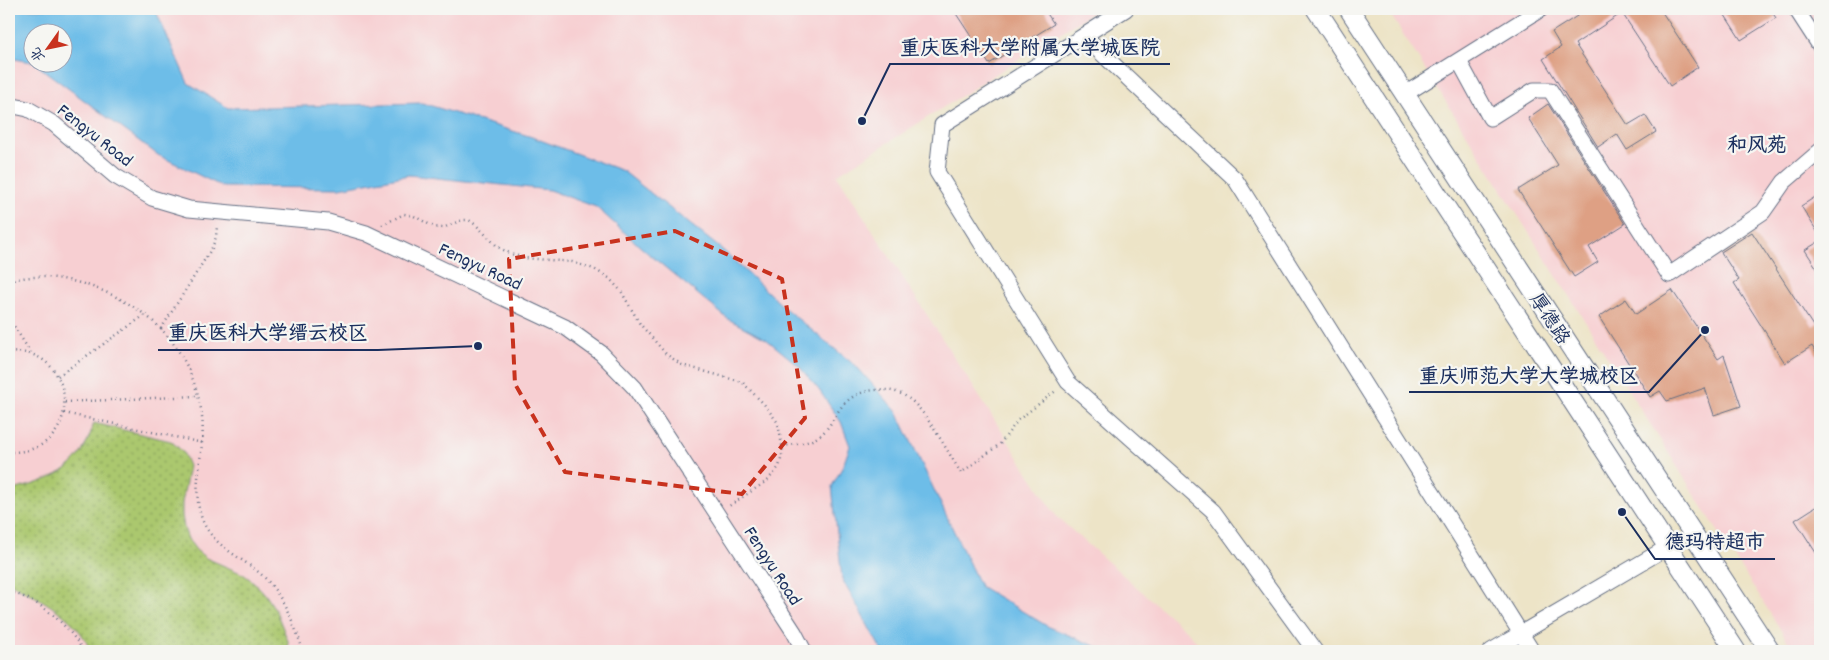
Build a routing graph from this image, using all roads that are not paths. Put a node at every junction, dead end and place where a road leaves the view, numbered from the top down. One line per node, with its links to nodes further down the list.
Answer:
1 (1126, 9): 6 (street)
2 (1316, 9): 12 (main road, 厚德路)
3 (1349, 9): 9 (main road, 厚德路)
4 (1541, 9): 8 (street)
5 (1796, 9): 7 (street)
6 (1085, 35): 13 (street); 15 (street)
7 (1820, 46)
8 (1459, 61): 9 (street); 11 (street)
9 (1405, 94): 19 (main road, 厚德路)
10 (9, 105): 14 (street, Fengyu Road)
11 (1820, 151)
12 (1668, 547): 13 (street); 18 (main road, 厚德路)
13 (1520, 634): 16 (street); 17 (street)
14 (804, 651)
15 (1315, 651)
16 (1490, 651)
17 (1532, 651)
18 (1736, 651)
19 (1770, 651)

